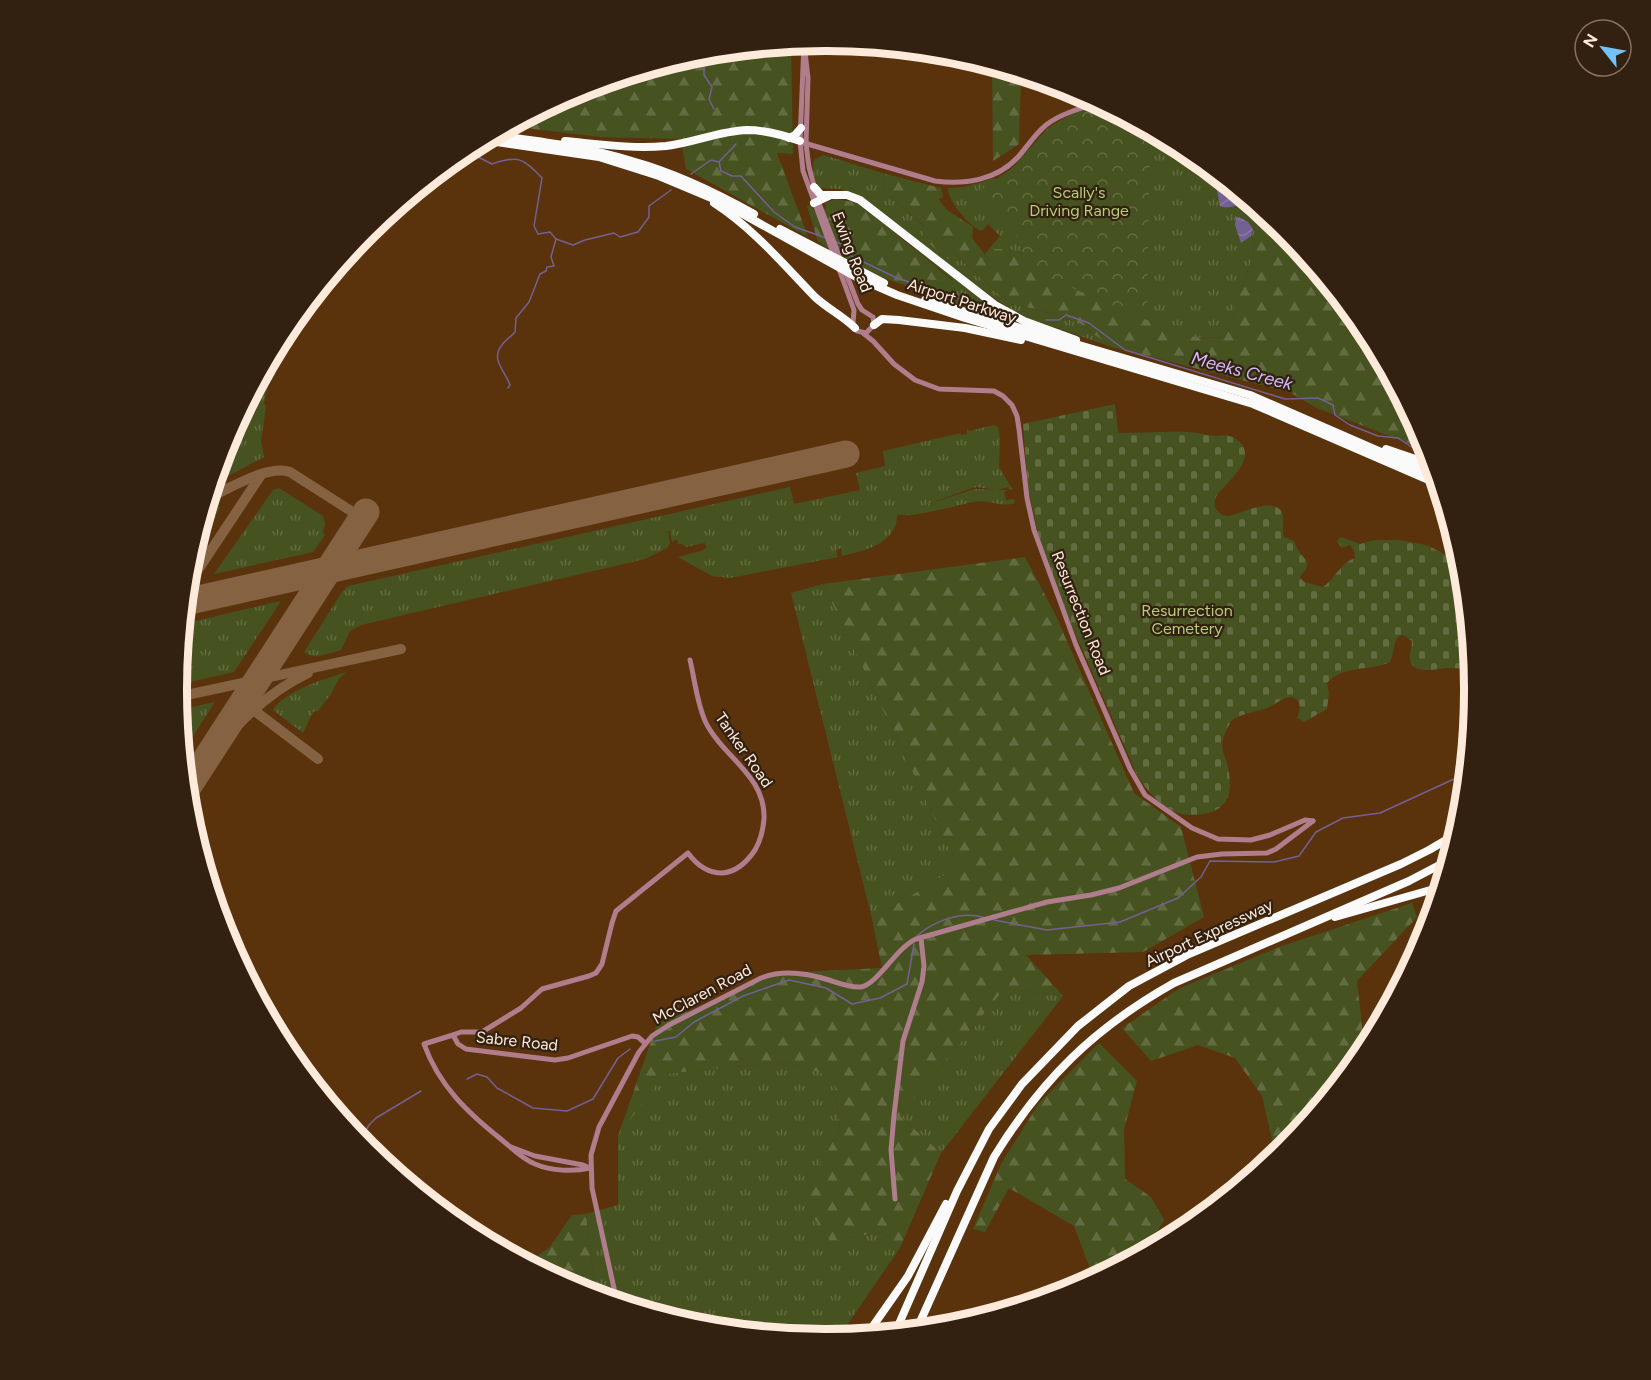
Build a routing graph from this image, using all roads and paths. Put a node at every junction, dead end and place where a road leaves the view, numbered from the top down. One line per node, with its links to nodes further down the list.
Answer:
1 (804, 52): 4 (street, Ewing Road)
2 (805, 52): 9 (street, Ewing Road)
3 (1086, 107): 9 (street)
4 (801, 128): 7 (highway); 9 (street, Ewing Road)
5 (507, 136): 7 (highway)
6 (506, 137): 19 (highway, Airport Parkway)
7 (789, 138): 9 (highway)
8 (497, 142): 10 (highway, Airport Parkway)
9 (803, 143): 11 (street, Ewing Road); 13 (street, Ewing Road)
10 (676, 183): 16 (highway); 20 (highway, Airport Parkway)
11 (814, 187): 12 (highway); 13 (street, Ewing Road)
12 (829, 196): 13 (highway); 19 (highway)
13 (818, 206): 14 (street, Ewing Road)
14 (850, 293): 15 (street, Ewing Road); 16 (street, Ewing Road)
15 (873, 327): 17 (street); 18 (street, Resurrection Road); 20 (highway)
16 (855, 328): 17 (street)
17 (863, 333): 18 (street, Resurrection Road)
18 (876, 344): 26 (street, Resurrection Road)
19 (1137, 362): 21 (highway, Airport Parkway)
20 (1196, 386): 24 (highway, Airport Parkway)
21 (1278, 406): 22 (highway); 23 (highway, Airport Parkway)
22 (1422, 461)
23 (1426, 472)
24 (1430, 482)
25 (690, 660): 32 (street, Tanker Road)
26 (1313, 821): 30 (street, McClaren Road)
27 (1447, 839): 34 (highway, Airport Expressway)
28 (1440, 865): 31 (highway, Airport Expressway)
29 (1432, 890): 31 (highway)
30 (921, 938): 33 (street, McClaren Road); 36 (street)
31 (1252, 947): 38 (highway, Airport Expressway)
32 (453, 1035): 33 (street, Sabre Road); 35 (street, Sabre Road)
33 (645, 1043): 35 (street, McClaren Road)
34 (1022, 1084): 39 (highway, Airport Expressway); 40 (highway)
35 (590, 1168): 37 (street, McClaren Road)
36 (895, 1199)
37 (615, 1293)
38 (921, 1322)
39 (899, 1325)
40 (872, 1328)

